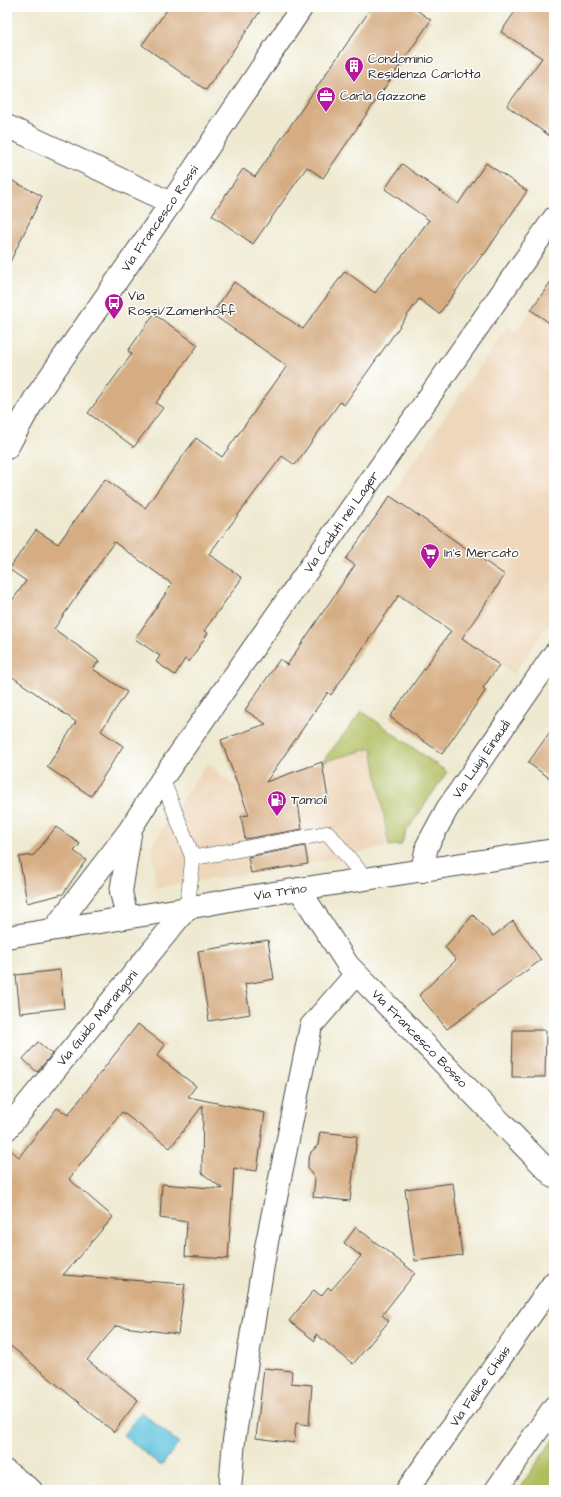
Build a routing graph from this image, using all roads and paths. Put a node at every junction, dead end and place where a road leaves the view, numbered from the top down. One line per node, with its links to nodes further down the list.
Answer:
1 (302, 7): 3 (street, Via Francesco Rossi)
2 (7, 126): 3 (street)
3 (170, 203): 5 (street, Via Francesco Rossi)
4 (554, 218): 7 (street, Via Caduti nei Lager)
5 (10, 435)
6 (554, 654): 11 (street, Via Luigi Einaudi)
7 (162, 779): 8 (street, Via Caduti nei Lager); 10 (lane)
8 (131, 828): 15 (street, Via Caduti nei Lager); 16 (street, Via Caduti nei Lager)
9 (553, 854): 11 (street, Via Trino)
10 (193, 858): 12 (lane); 14 (lane)
11 (422, 871): 12 (street, Via Trino)
12 (366, 879): 13 (street, Via Trino)
13 (299, 889): 14 (street, Via Trino); 18 (street, Via Francesco Bosso)
14 (187, 908): 15 (street, Via Trino); 19 (street, Via Guido Marangoni)
15 (127, 917): 16 (street, Via Trino)
16 (54, 929): 17 (street, Via Trino)
17 (7, 937)
18 (356, 974): 20 (street, Via Francesco Bosso); 25 (street)
19 (7, 1129)
20 (554, 1177)
21 (554, 1282): 26 (street, Via Felice Chiais)
22 (554, 1407): 27 (street)
23 (7, 1472): 24 (street)
24 (31, 1490)
25 (230, 1490)
26 (407, 1490)
27 (496, 1490)

